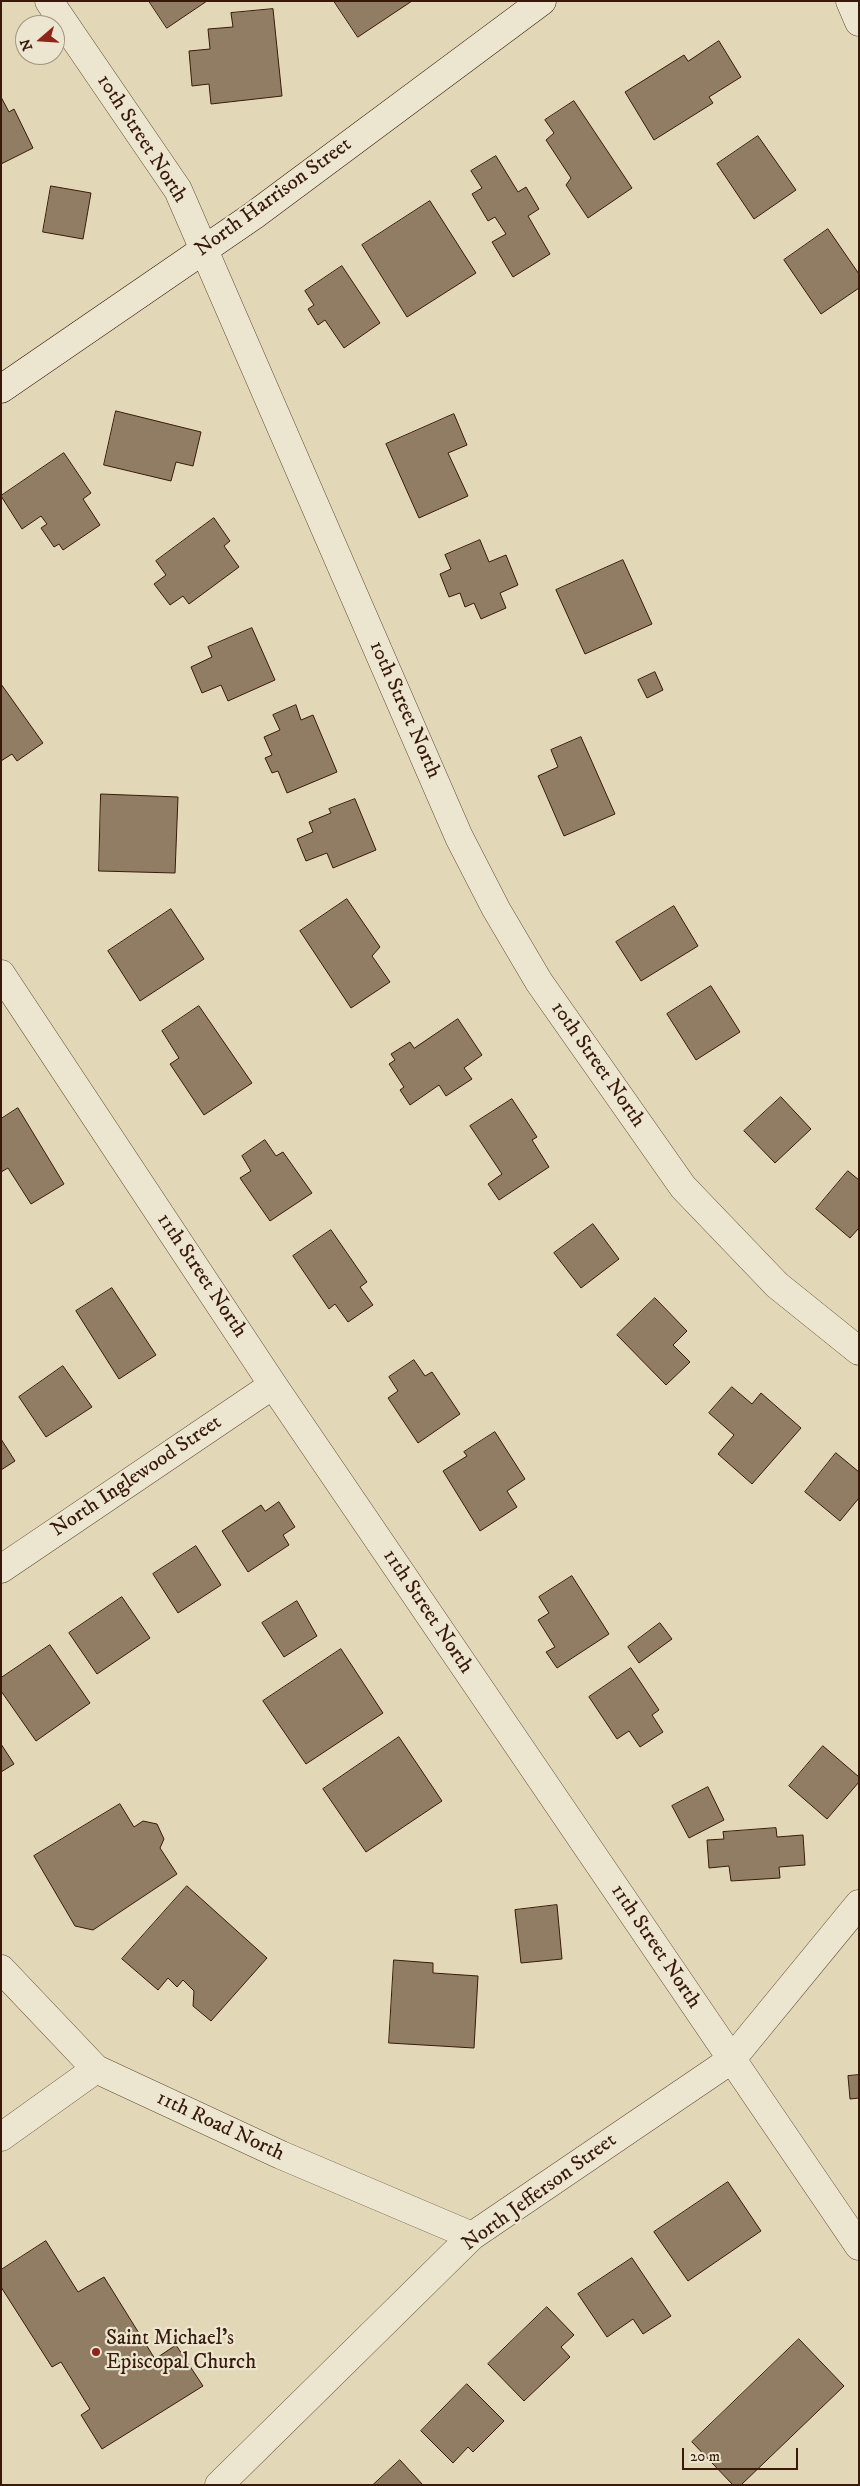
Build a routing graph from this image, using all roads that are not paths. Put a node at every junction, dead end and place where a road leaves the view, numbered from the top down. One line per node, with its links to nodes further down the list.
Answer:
1 (49, 1): 5 (street, 10th Street North)
2 (542, 1): 5 (street, North Harrison Street)
3 (850, 1): 4 (street)
4 (859, 22)
5 (203, 249): 6 (street, North Harrison Street); 8 (street, 10th Street North)
6 (1, 389)
7 (3, 980): 9 (street, 11th Street North)
8 (859, 1352)
9 (273, 1385): 10 (street, North Inglewood Street); 13 (street, 11th Street North)
10 (1, 1568)
11 (859, 1904): 13 (street, North Jefferson Street)
12 (1, 1968): 14 (street, 11th Road North)
13 (731, 2060): 16 (street, North Jefferson Street); 17 (street, 11th Street North)
14 (96, 2069): 15 (street); 16 (street, 11th Road North)
15 (1, 2137)
16 (472, 2236): 18 (street, North Jefferson Street)
17 (859, 2246)
18 (219, 2485)

